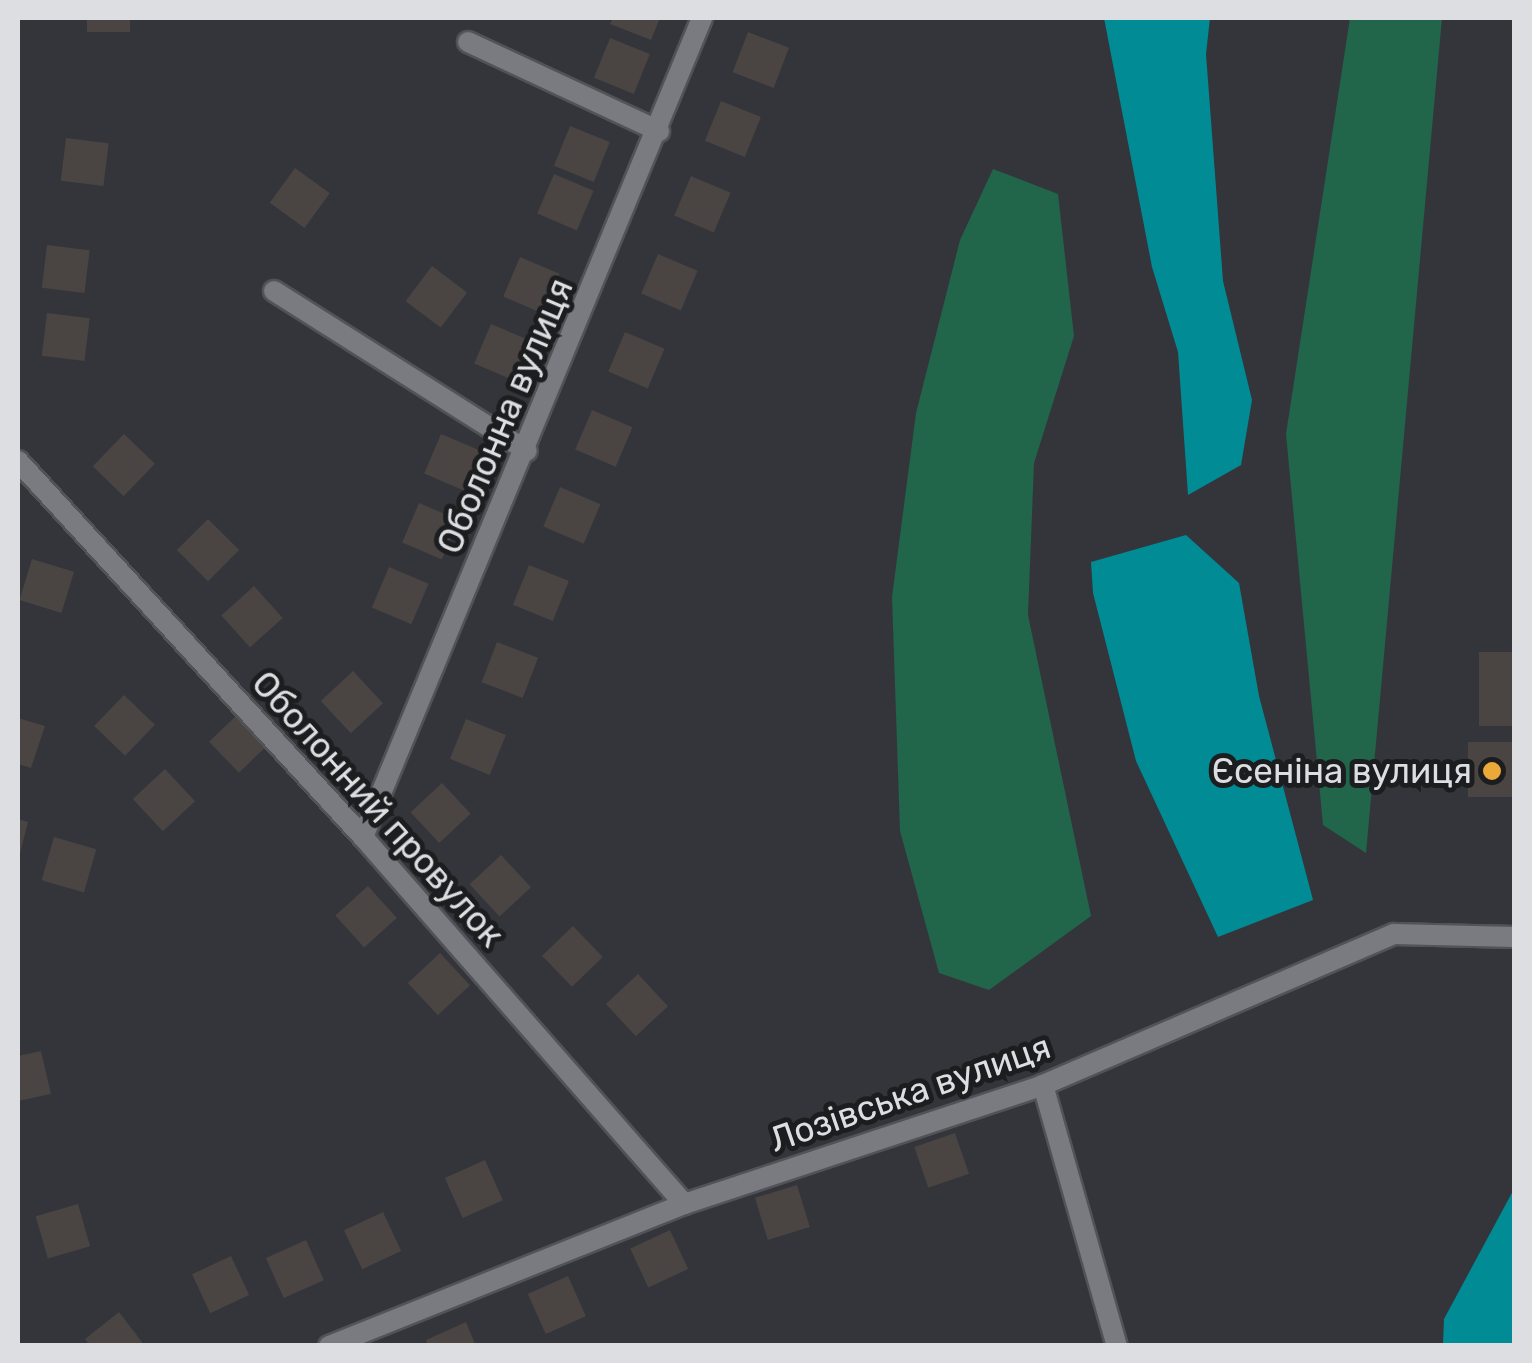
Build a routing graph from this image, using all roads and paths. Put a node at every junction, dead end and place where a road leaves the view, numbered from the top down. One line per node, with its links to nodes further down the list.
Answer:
1 (702, 18): 3 (street, Оболонна вулиця)
2 (468, 42): 3 (street)
3 (659, 131): 5 (street, Оболонна вулиця)
4 (274, 291): 5 (street)
5 (527, 451): 7 (street, Оболонна вулиця)
6 (18, 461): 7 (street, Оболонний провулок)
7 (362, 836): 10 (street, Оболонний провулок)
8 (1514, 937): 9 (street, Лозівська вулиця)
9 (1044, 1085): 10 (street, Лозівська вулиця); 12 (street)
10 (684, 1204): 11 (street, Лозівська вулиця)
11 (329, 1346)
12 (1117, 1346)

